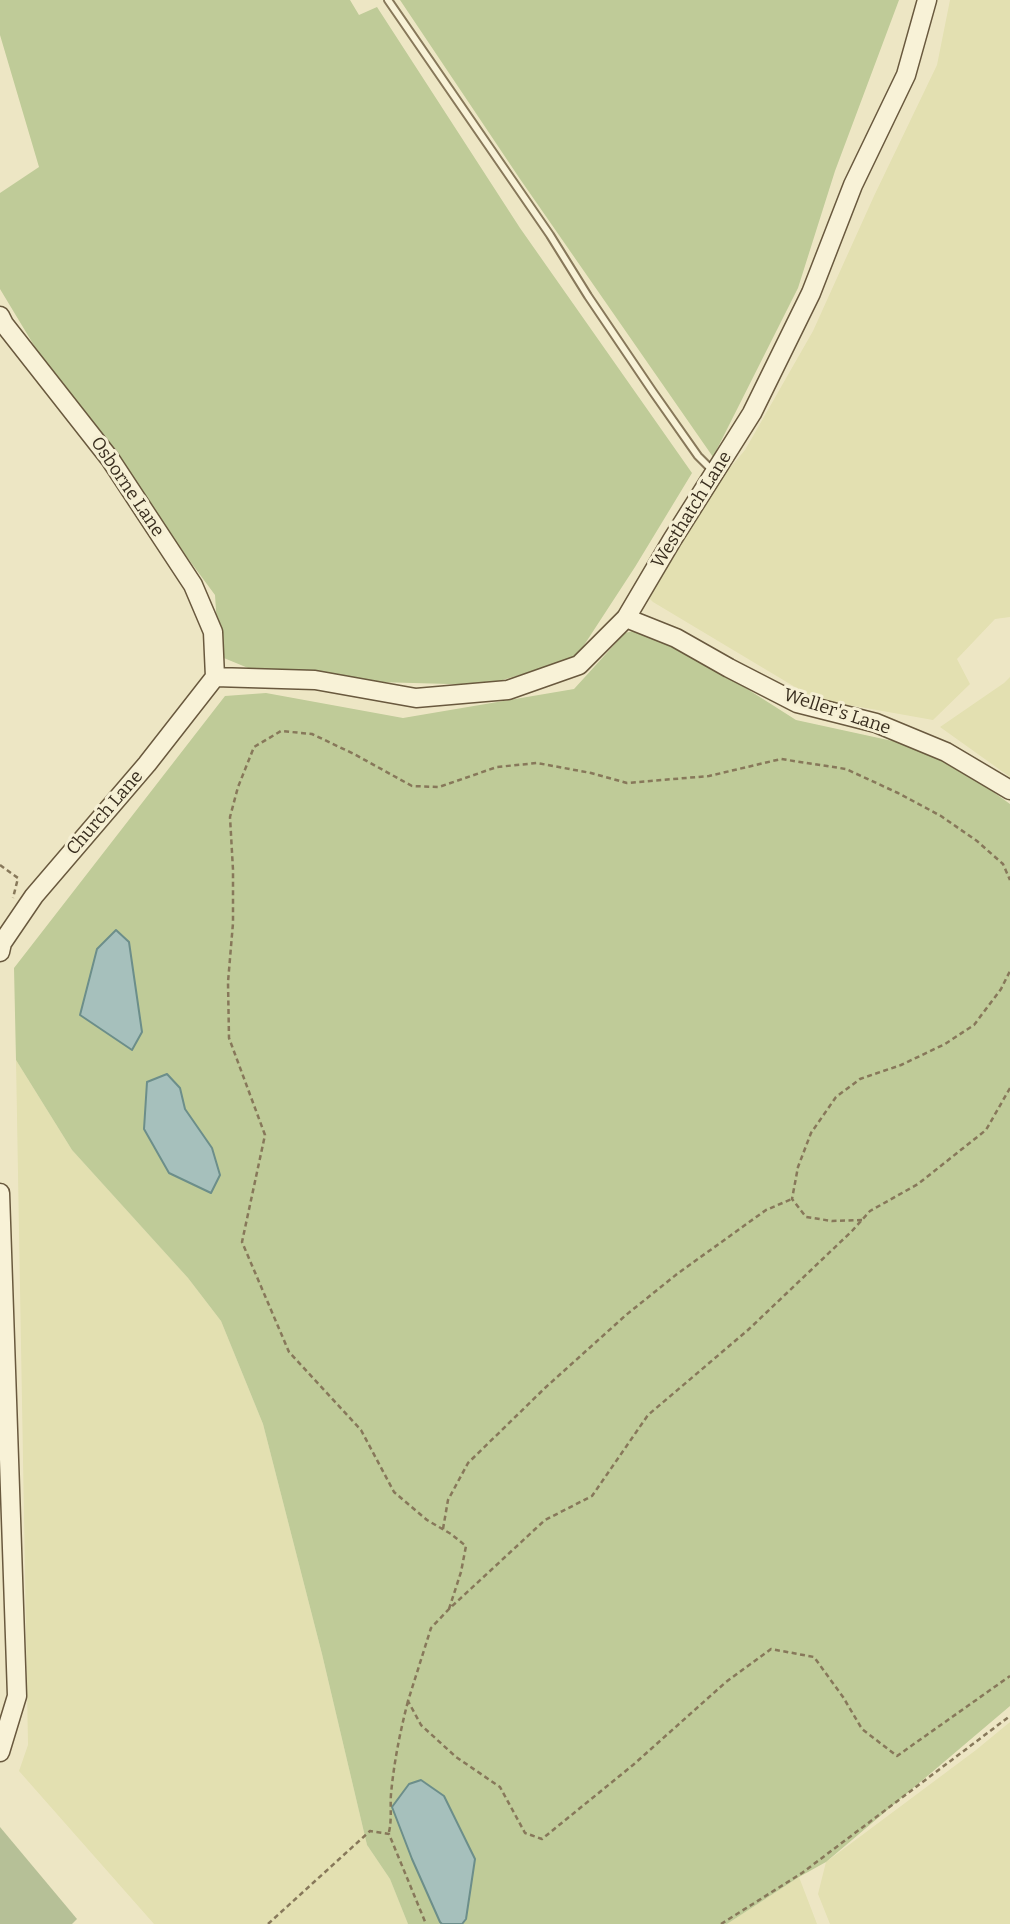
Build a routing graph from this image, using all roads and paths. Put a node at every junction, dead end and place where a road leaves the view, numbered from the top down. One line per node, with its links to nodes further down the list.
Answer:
1 (388, 0): 4 (lane)
2 (928, 0): 4 (street, Westhatch Lane)
3 (0, 316): 6 (street, Osborne Lane)
4 (715, 472): 5 (street, Westhatch Lane)
5 (626, 618): 6 (street, Westhatch Lane); 7 (street, Weller's Lane)
6 (215, 677): 10 (street, Church Lane)
7 (1010, 790)
8 (0, 865): 10 (path)
9 (1010, 880): 17 (path)
10 (15, 923): 11 (street, Church Lane)
11 (1, 945)
12 (1010, 971): 15 (path)
13 (1010, 1088): 16 (path)
14 (0, 1193): 18 (street)
15 (792, 1199): 16 (path); 17 (path)
16 (862, 1220): 19 (path)
17 (443, 1529): 19 (path)
18 (6, 1555): 23 (street)
19 (449, 1609): 21 (path)
20 (1010, 1676): 21 (path)
21 (408, 1701): 24 (path)
22 (1010, 1716): 27 (path)
23 (0, 1752)
24 (389, 1834): 25 (path); 26 (path)
25 (268, 1924)
26 (426, 1924)
27 (721, 1924)

